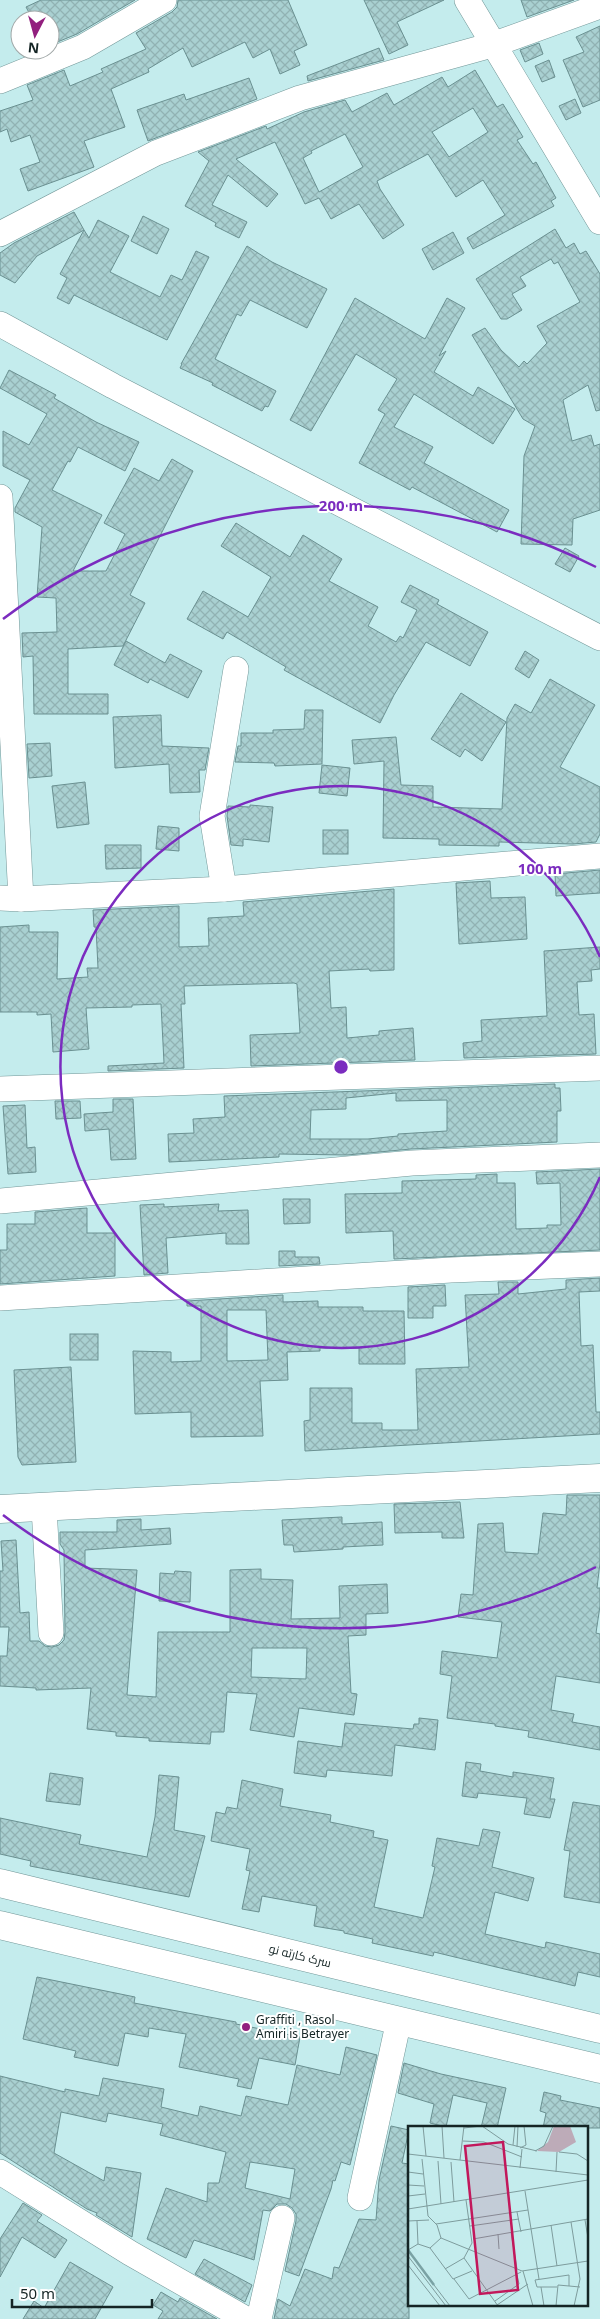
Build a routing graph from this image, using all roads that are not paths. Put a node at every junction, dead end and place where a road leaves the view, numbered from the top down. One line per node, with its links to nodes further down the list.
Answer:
1 (164, 0): 5 (street)
2 (467, 0): 4 (street)
3 (600, 6): 4 (street)
4 (492, 45): 6 (street); 7 (street)
5 (0, 81)
6 (600, 222)
7 (1, 227)
8 (0, 324): 10 (street)
9 (0, 498): 14 (street)
10 (600, 638)
11 (236, 669): 13 (street)
12 (600, 856): 13 (street)
13 (224, 889): 14 (street)
14 (10, 899)
15 (600, 1068): 16 (street)
16 (0, 1088)
17 (600, 1156): 18 (street)
18 (0, 1201)
19 (600, 1264): 20 (street)
20 (0, 1298)
21 (600, 1478): 22 (main road)
22 (44, 1507): 23 (main road); 24 (street)
23 (0, 1509)
24 (51, 1633)
25 (0, 1883): 28 (main road, سرک کارته نو)
26 (0, 1925): 27 (main road)
27 (399, 2020): 29 (main road); 31 (street)
28 (600, 2029)
29 (600, 2068)
30 (0, 2172): 33 (street)
31 (360, 2198)
32 (282, 2218): 34 (street)
33 (246, 2319)
34 (259, 2319)

